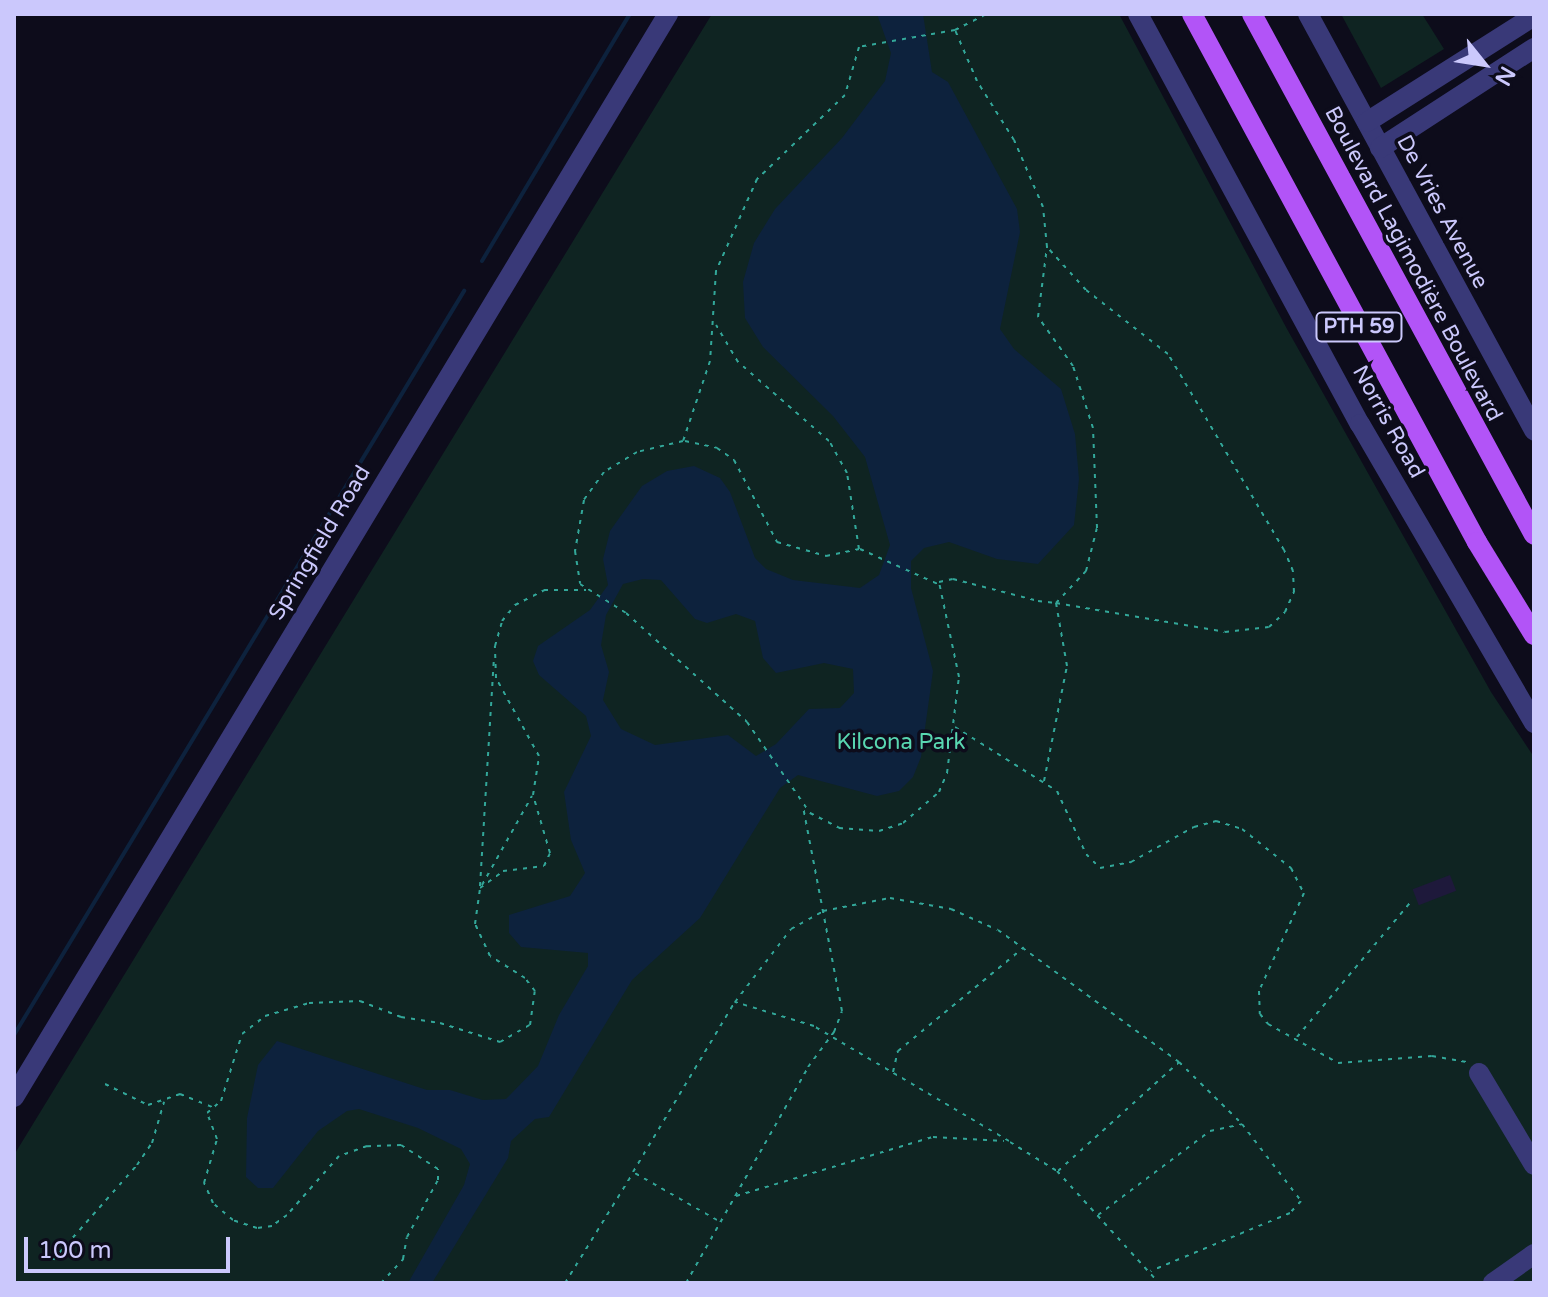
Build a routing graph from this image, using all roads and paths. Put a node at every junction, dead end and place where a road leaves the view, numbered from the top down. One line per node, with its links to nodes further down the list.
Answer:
1 (668, 14): 39 (street, Springfield Road)
2 (986, 14): 8 (path)
3 (1138, 14): 23 (street, Norris Road)
4 (1192, 14): 21 (main road, PTH 59)
5 (1252, 14): 16 (main road, Boulevard Lagimodière Boulevard / PTH 59)
6 (1308, 14): 10 (street, De Vries Avenue)
7 (1534, 16): 10 (street)
8 (955, 30): 12 (path); 13 (path)
9 (1534, 48): 11 (street)
10 (1367, 122): 11 (street, De Vries Avenue)
11 (1380, 148): 14 (street, De Vries Avenue)
12 (1047, 247): 20 (path); 20 (path)
13 (716, 324): 15 (path); 17 (path)
14 (1534, 431)
15 (683, 441): 17 (path); 19 (path)
16 (1534, 535)
17 (859, 549): 18 (path)
18 (938, 584): 20 (path); 24 (path)
19 (587, 590): 22 (path); 27 (path)
20 (1056, 603): 25 (path)
21 (1534, 635)
22 (495, 646): 26 (path); 28 (path)
23 (1534, 723)
24 (955, 727): 25 (path); 27 (path)
25 (1044, 781): 34 (path)
26 (533, 795): 28 (path); 28 (path)
27 (802, 803): 30 (path)
28 (480, 888): 41 (path)
29 (1410, 903): 34 (path)
30 (823, 911): 31 (path); 32 (path); 33 (path)
31 (1025, 947): 35 (path); 36 (path)
32 (735, 1002): 33 (path); 46 (path)
33 (832, 1035): 36 (path); 47 (path)
34 (1296, 1037): 37 (path)
35 (1179, 1062): 42 (path); 45 (path)
36 (893, 1072): 43 (path)
37 (1479, 1073): 44 (street)
38 (105, 1084): 40 (path)
39 (14, 1097)
40 (164, 1102): 41 (path); 51 (path)
41 (214, 1107): 53 (path)
42 (1242, 1124): 48 (path); 52 (path)
43 (1009, 1141): 45 (path); 47 (path)
44 (1534, 1165)
45 (1057, 1171): 48 (path)
46 (633, 1172): 49 (path); 54 (path)
47 (734, 1196): 49 (path)
48 (1098, 1215): 52 (path)
49 (718, 1221): 55 (path)
50 (1534, 1254): 57 (street)
51 (53, 1260)
52 (1150, 1272): 56 (path)
53 (381, 1283)
54 (565, 1283)
55 (686, 1283)
56 (1159, 1283)
57 (1493, 1283)

